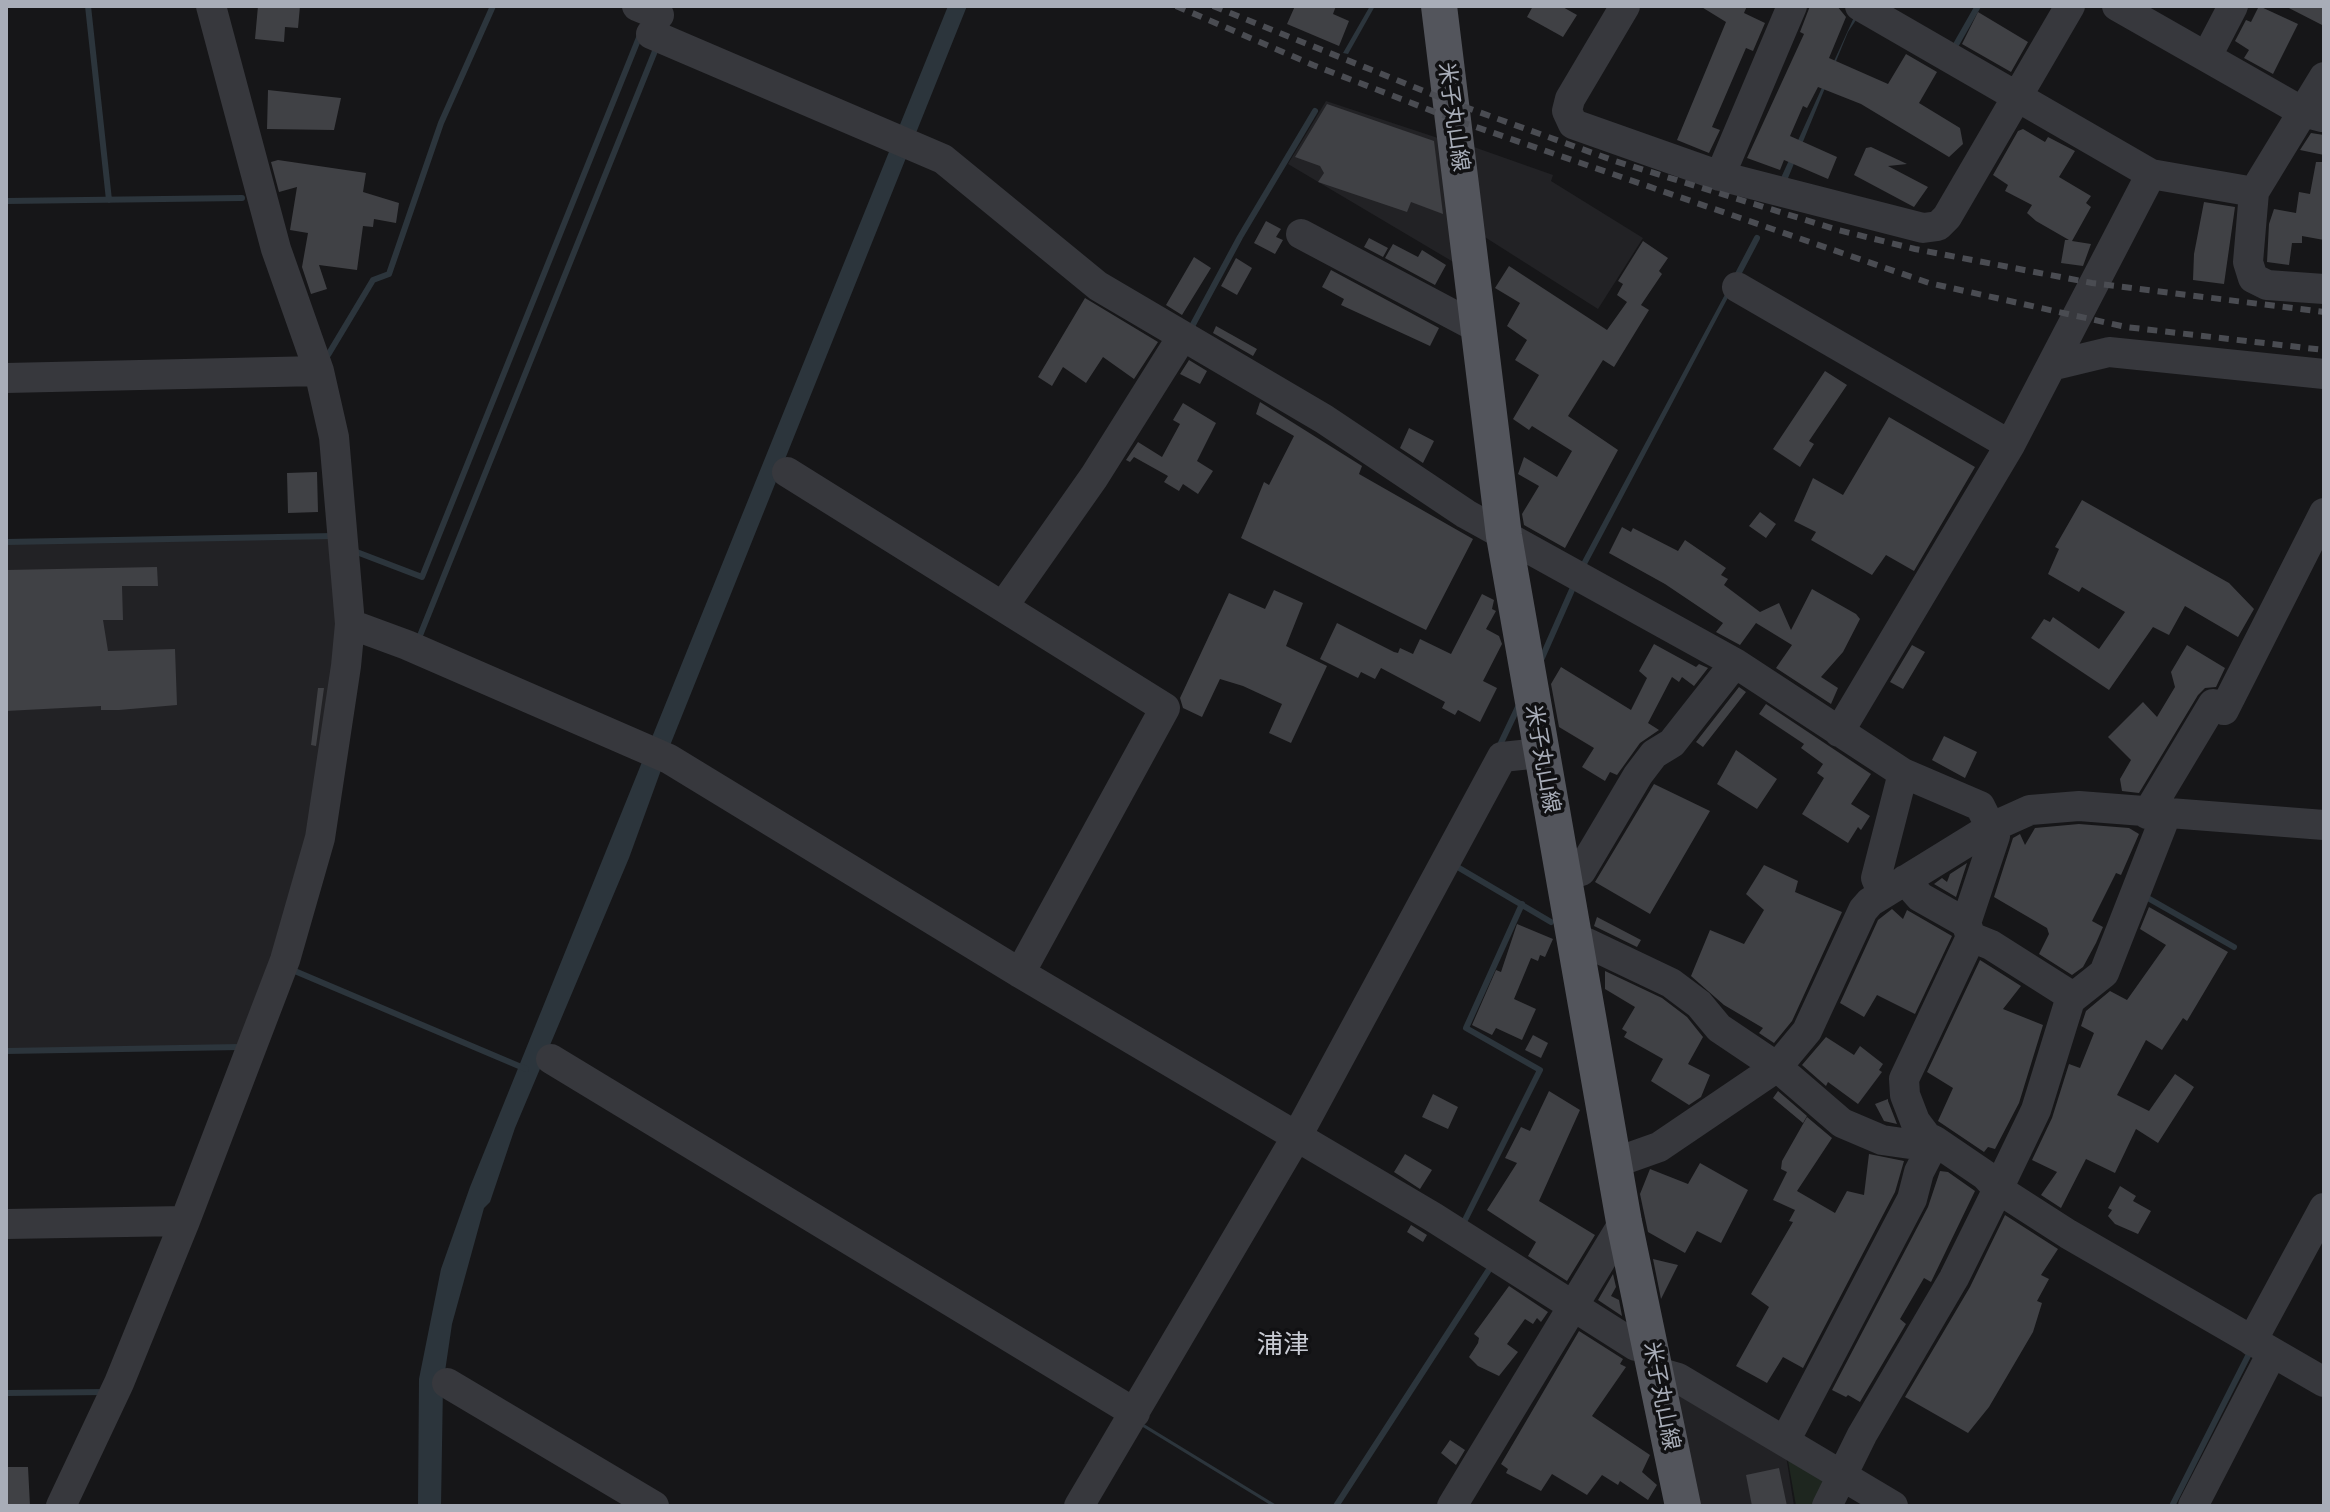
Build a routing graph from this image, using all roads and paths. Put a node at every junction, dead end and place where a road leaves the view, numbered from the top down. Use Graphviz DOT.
graph roads {
  1 [pos="211,6"];
  2 [pos="1439,6"];
  3 [pos="1625,6"];
  4 [pos="1792,6"];
  5 [pos="1860,6"];
  6 [pos="2070,6"];
  7 [pos="2117,6"];
  8 [pos="2233,6"];
  9 [pos="649,18"];
  10 [pos="2207,56"];
  11 [pos="2324,77"];
  12 [pos="2017,100"];
  13 [pos="2314,115"];
  14 [pos="2151,174"];
  15 [pos="1720,176"];
  16 [pos="2254,192"];
  17 [pos="1301,234"];
  18 [pos="1737,287"];
  19 [pos="2324,289"];
  20 [pos="1480,329"];
  21 [pos="1182,337"];
  22 [pos="2051,366"];
  23 [pos="319,371"];
  24 [pos="2324,374"];
  25 [pos="6,378"];
  26 [pos="2010,445"];
  27 [pos="787,472"];
  28 [pos="2324,513"];
  29 [pos="1504,536"];
  30 [pos="1004,605"];
  31 [pos="356,626"];
  32 [pos="1735,663"];
  33 [pos="1839,732"];
  34 [pos="1540,753"];
  35 [pos="1903,773"];
  36 [pos="2156,815"];
  37 [pos="2324,825"];
  38 [pos="1990,828"];
  39 [pos="1563,875"];
  40 [pos="1893,886"];
  41 [pos="1969,930"];
  42 [pos="1576,945"];
  43 [pos="1020,973"];
  44 [pos="2073,997"];
  45 [pos="551,1059"];
  46 [pos="1777,1067"];
  47 [pos="1297,1136"];
  48 [pos="1931,1139"];
  49 [pos="1614,1163"];
  50 [pos="1998,1189"];
  51 [pos="2324,1208"];
  52 [pos="185,1221"];
  53 [pos="1624,1222"];
  54 [pos="6,1224"];
  55 [pos="1572,1306"];
  56 [pos="2262,1347"];
  57 [pos="1654,1360"];
  58 [pos="2324,1382"];
  59 [pos="447,1383"];
  60 [pos="1135,1413"];
  61 [pos="1785,1441"];
  62 [pos="1843,1475"];
  63 [pos="61,1506"];
  64 [pos="654,1506"];
  65 [pos="1079,1506"];
  66 [pos="1452,1506"];
  67 [pos="1683,1506"];
  68 [pos="1827,1506"];
  69 [pos="1893,1506"];
  70 [pos="2193,1506"];
  1 -- 23 [label="street"];
  2 -- 20 [label="main road, 米子丸山線"];
  3 -- 15 [label="street"];
  4 -- 15 [label="street"];
  5 -- 12 [label="street"];
  6 -- 12 [label="street"];
  7 -- 10 [label="street"];
  8 -- 10 [label="street"];
  9 -- 21 [label="street"];
  10 -- 13 [label="street"];
  11 -- 13 [label="street"];
  12 -- 14 [label="street"];
  12 -- 15 [label="street"];
  13 -- 16 [label="street"];
  14 -- 16 [label="street"];
  14 -- 22 [label="street"];
  16 -- 19 [label="street"];
  17 -- 20 [label="street"];
  18 -- 26 [label="street"];
  20 -- 29 [label="main road, 米子丸山線"];
  21 -- 29 [label="street"];
  21 -- 30 [label="street"];
  22 -- 24 [label="street"];
  22 -- 26 [label="street"];
  23 -- 25 [label="street"];
  23 -- 31 [label="street"];
  26 -- 33 [label="street"];
  27 -- 30 [label="street"];
  28 -- 36 [label="street"];
  29 -- 32 [label="street"];
  29 -- 34 [label="main road, 米子丸山線"];
  30 -- 43 [label="street"];
  31 -- 43 [label="street"];
  31 -- 52 [label="street"];
  32 -- 33 [label="street"];
  32 -- 39 [label="street"];
  33 -- 35 [label="street"];
  34 -- 39 [label="main road, 米子丸山線"];
  34 -- 47 [label="street"];
  35 -- 38 [label="street"];
  35 -- 40 [label="street"];
  36 -- 37 [label="street"];
  36 -- 38 [label="street"];
  36 -- 44 [label="street"];
  38 -- 40 [label="street"];
  38 -- 41 [label="street"];
  39 -- 42 [label="main road, 米子丸山線"];
  40 -- 41 [label="street"];
  40 -- 46 [label="street"];
  41 -- 44 [label="street"];
  41 -- 48 [label="street"];
  42 -- 46 [label="street"];
  42 -- 49 [label="main road, 米子丸山線"];
  43 -- 47 [label="street"];
  44 -- 50 [label="street"];
  45 -- 60 [label="street"];
  46 -- 48 [label="street"];
  46 -- 49 [label="street"];
  47 -- 55 [label="street"];
  47 -- 60 [label="street"];
  48 -- 50 [label="street"];
  48 -- 61 [label="street"];
  49 -- 53 [label="main road, 米子丸山線"];
  50 -- 56 [label="street"];
  50 -- 62 [label="street"];
  51 -- 56 [label="street"];
  52 -- 54 [label="street"];
  52 -- 63 [label="street"];
  53 -- 55 [label="street"];
  53 -- 57 [label="main road, 米子丸山線"];
  55 -- 57 [label="street"];
  55 -- 66 [label="street"];
  56 -- 58 [label="street"];
  56 -- 70 [label="street"];
  57 -- 61 [label="street"];
  57 -- 67 [label="main road, 米子丸山線"];
  59 -- 64 [label="street"];
  60 -- 65 [label="street"];
  61 -- 62 [label="street"];
  62 -- 68 [label="street"];
  62 -- 69 [label="street"];
}
